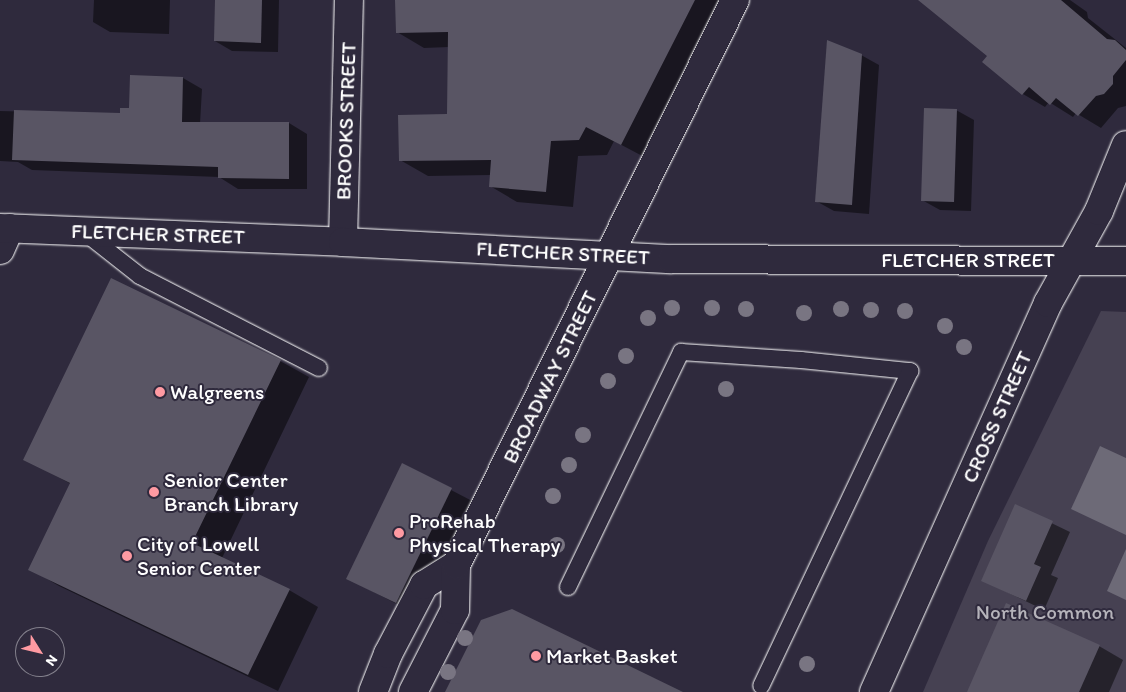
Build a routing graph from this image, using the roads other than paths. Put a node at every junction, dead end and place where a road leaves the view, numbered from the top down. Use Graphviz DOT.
graph roads {
  1 [pos="349,0"];
  2 [pos="735,0"];
  3 [pos="1126,145"];
  4 [pos="82,230"];
  5 [pos="3,236"];
  6 [pos="342,242"];
  7 [pos="609,256"];
  8 [pos="1072,260"];
  9 [pos="1126,261"];
  10 [pos="319,368"];
  11 [pos="456,565"];
  12 [pos="568,587"];
  13 [pos="761,686"];
  14 [pos="373,692"];
  15 [pos="412,692"];
  16 [pos="874,692"];
  1 -- 6 [label="main road, BROOKS STREET"];
  2 -- 7 [label="main road, BROADWAY STREET"];
  3 -- 8 [label="main road, CROSS STREET"];
  4 -- 5 [label="main road, FLETCHER STREET"];
  4 -- 6 [label="main road, FLETCHER STREET"];
  4 -- 10 [label="lane"];
  6 -- 7 [label="main road, FLETCHER STREET"];
  7 -- 8 [label="main road, FLETCHER STREET"];
  7 -- 11 [label="main road, BROADWAY STREET"];
  8 -- 9 [label="main road, FLETCHER STREET"];
  8 -- 16 [label="main road, CROSS STREET"];
  11 -- 14 [label="main road"];
  11 -- 15 [label="main road, BROADWAY STREET"];
  12 -- 13 [label="lane"];
}
